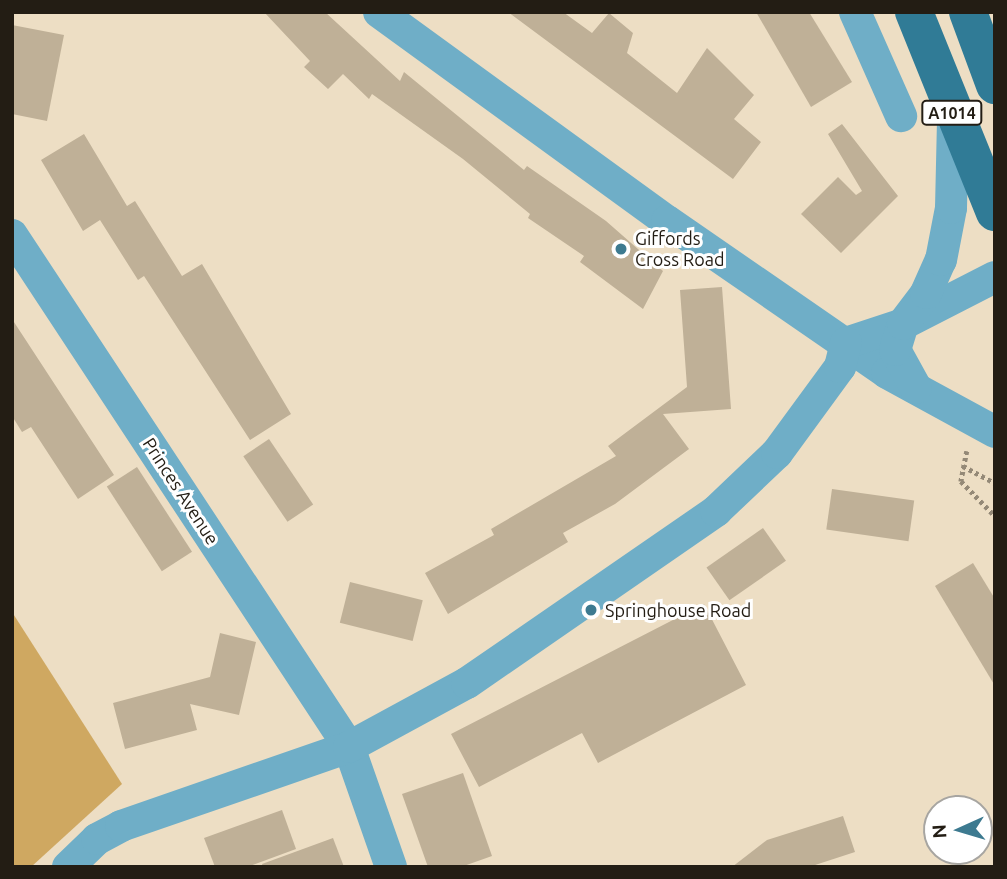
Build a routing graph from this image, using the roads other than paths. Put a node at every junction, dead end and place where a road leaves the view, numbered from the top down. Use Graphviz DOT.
graph roads {
  1 [pos="379,12"];
  2 [pos="855,12"];
  3 [pos="914,12"];
  4 [pos="968,12"];
  5 [pos="995,85"];
  6 [pos="901,116"];
  7 [pos="953,117"];
  8 [pos="995,212"];
  9 [pos="12,235"];
  10 [pos="995,277"];
  11 [pos="903,324"];
  12 [pos="846,343"];
  13 [pos="916,389"];
  14 [pos="995,432"];
  15 [pos="349,747"];
  16 [pos="68,867"];
  17 [pos="391,867"];
  1 -- 12 [label="street"];
  2 -- 6 [label="street"];
  3 -- 7 [label="main road, A1014"];
  4 -- 5 [label="main road, A1014"];
  7 -- 8 [label="main road, A1014"];
  7 -- 11 [label="street"];
  9 -- 15 [label="street, Princes Avenue"];
  10 -- 11 [label="street"];
  11 -- 12 [label="street"];
  11 -- 13 [label="street"];
  12 -- 13 [label="street"];
  12 -- 15 [label="street"];
  13 -- 14 [label="street"];
  15 -- 16 [label="street"];
  15 -- 17 [label="street, Princes Avenue"];
}
